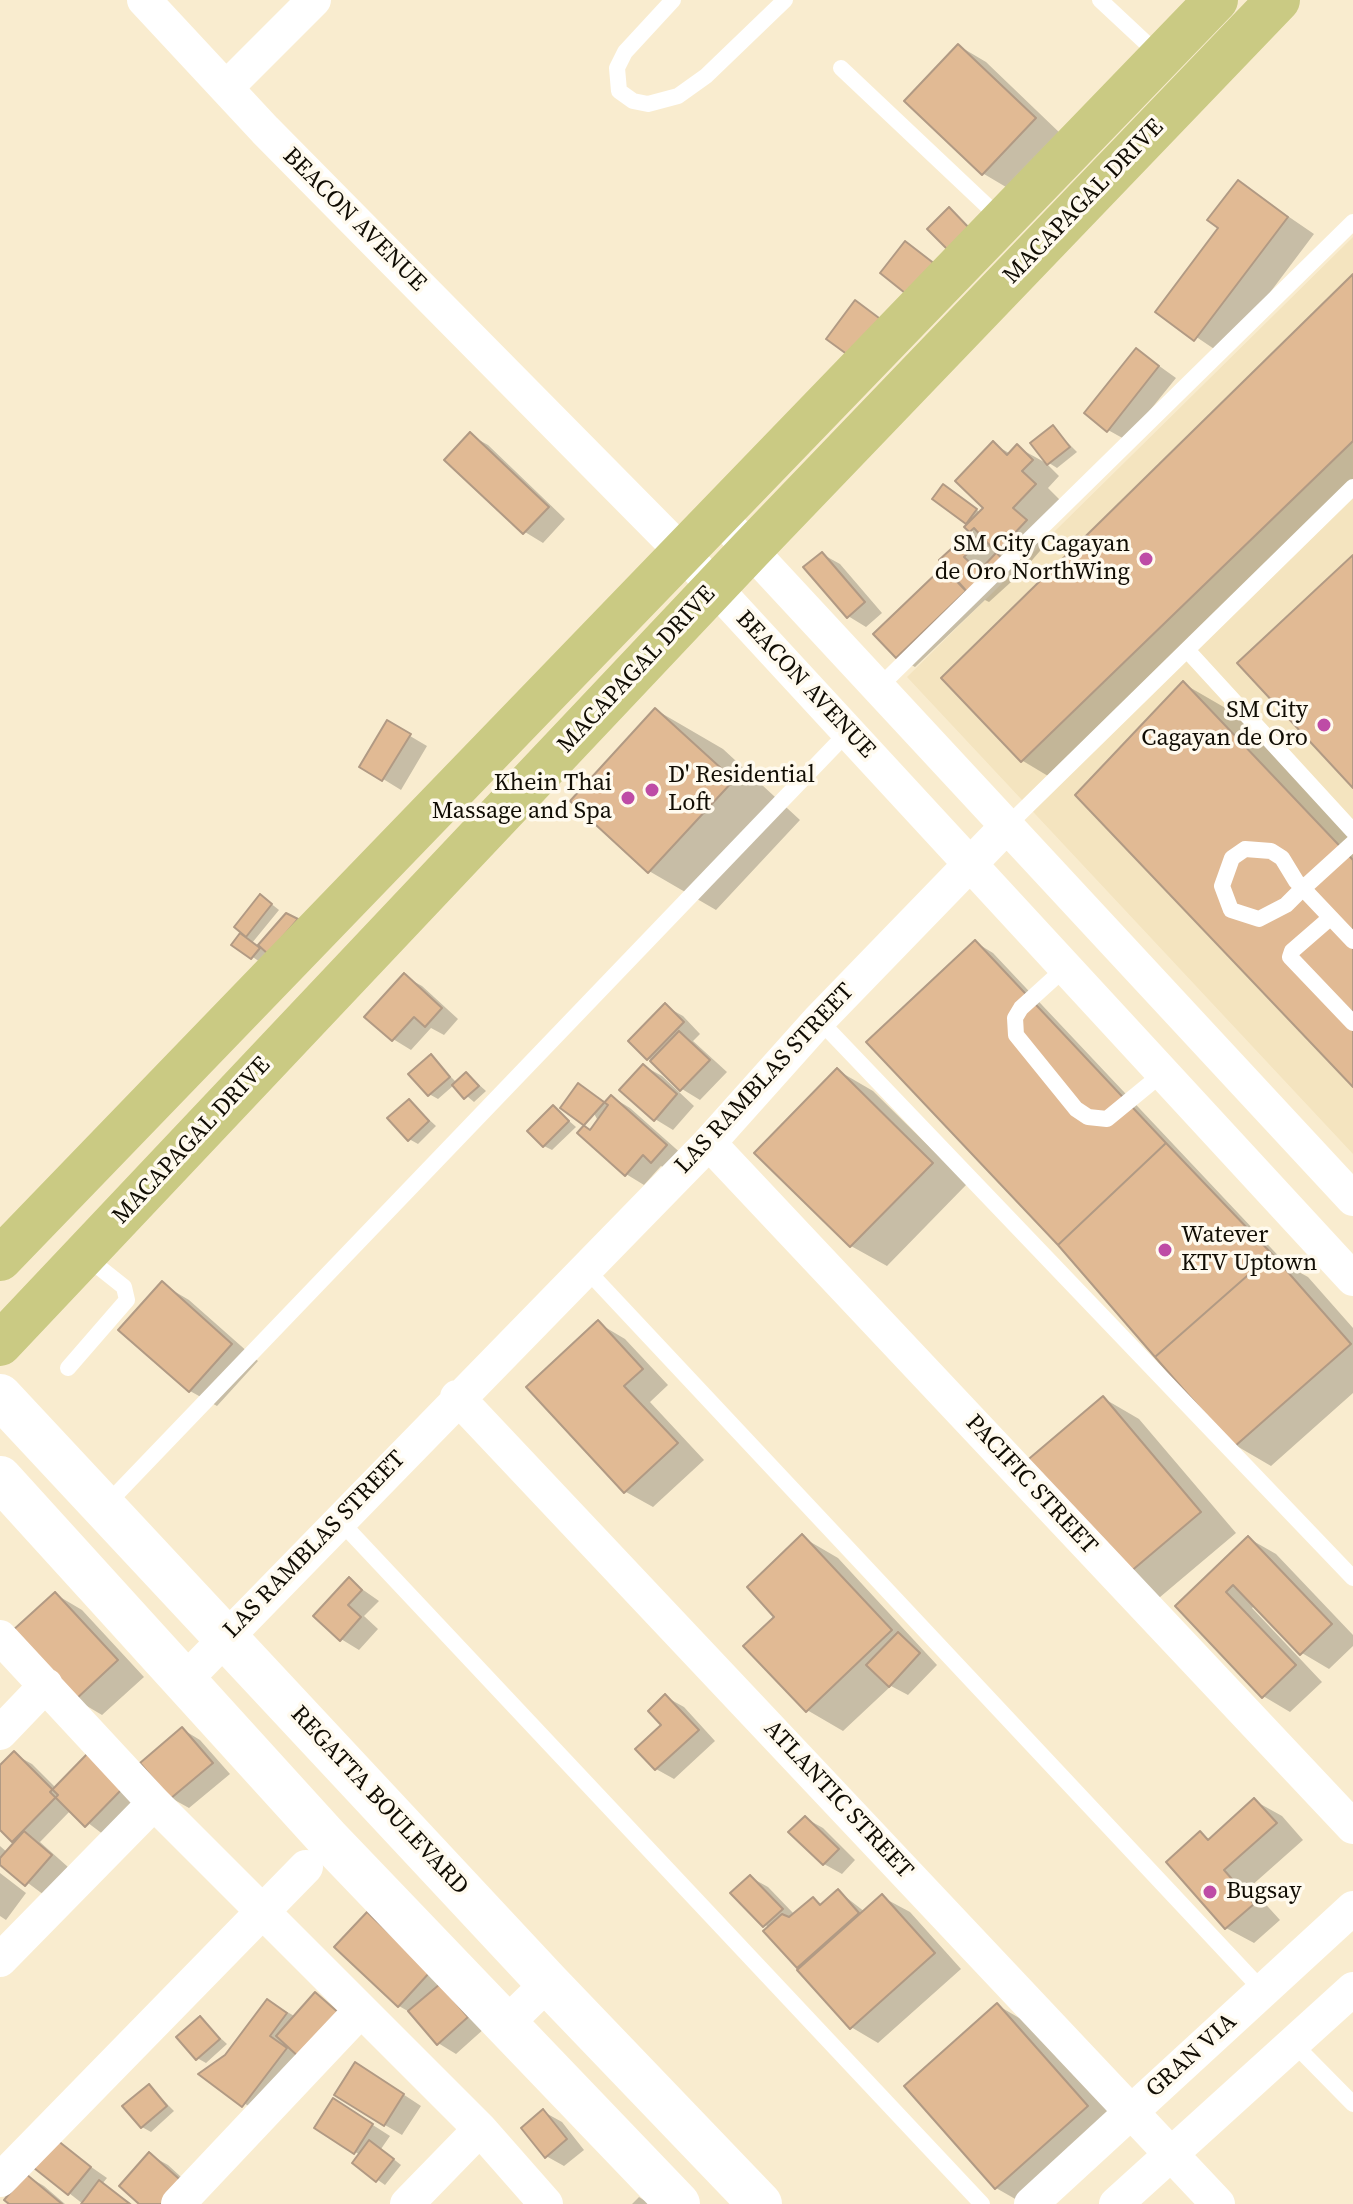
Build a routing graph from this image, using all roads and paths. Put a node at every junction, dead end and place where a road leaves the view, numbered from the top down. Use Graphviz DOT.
graph roads {
  1 [pos="144,0"];
  2 [pos="314,0"];
  3 [pos="673,0"];
  4 [pos="785,0"];
  5 [pos="1100,0"];
  6 [pos="1216,0"];
  7 [pos="1278,0"];
  8 [pos="1161,57"];
  9 [pos="841,68"];
  10 [pos="227,87"];
  11 [pos="1003,221"];
  12 [pos="1353,222"];
  13 [pos="1353,487"];
  14 [pos="719,516"];
  15 [pos="750,550"];
  16 [pos="683,553"];
  17 [pos="714,588"];
  18 [pos="1187,650"];
  19 [pos="878,688"];
  20 [pos="848,732"];
  21 [pos="1007,826"];
  22 [pos="1353,831"];
  23 [pos="1353,843"];
  24 [pos="970,864"];
  25 [pos="1330,918"];
  26 [pos="1353,941"];
  27 [pos="1064,969"];
  28 [pos="819,1020"];
  29 [pos="1353,1023"];
  30 [pos="1163,1073"];
  31 [pos="709,1143"];
  32 [pos="1353,1199"];
  33 [pos="84,1255"];
  34 [pos="0,1259"];
  35 [pos="584,1267"];
  36 [pos="1353,1279"];
  37 [pos="0,1344"];
  38 [pos="68,1368"];
  39 [pos="0,1396"];
  40 [pos="457,1397"];
  41 [pos="0,1478"];
  42 [pos="104,1507"];
  43 [pos="339,1520"];
  44 [pos="1353,1578"];
  45 [pos="0,1637"];
  46 [pos="226,1638"];
  47 [pos="186,1679"];
  48 [pos="46,1685"];
  49 [pos="0,1733"];
  50 [pos="154,1803"];
  51 [pos="1353,1827"];
  52 [pos="306,1867"];
  53 [pos="1353,1908"];
  54 [pos="263,1912"];
  55 [pos="0,1960"];
  56 [pos="548,1983"];
  57 [pos="1353,1989"];
  58 [pos="1263,1991"];
  59 [pos="361,2010"];
  60 [pos="504,2026"];
  61 [pos="1293,2043"];
  62 [pos="1353,2104"];
  63 [pos="1132,2111"];
  64 [pos="480,2129"];
  65 [pos="1171,2154"];
  66 [pos="0,2180"];
  67 [pos="178,2204"];
  68 [pos="407,2204"];
  69 [pos="546,2204"];
  70 [pos="678,2204"];
  71 [pos="760,2204"];
  72 [pos="982,2204"];
  73 [pos="1031,2204"];
  74 [pos="1116,2204"];
  75 [pos="1218,2204"];
  1 -- 10 [label="street, BEACON AVENUE"];
  2 -- 10 [label="street"];
  3 -- 4 [label="lane"];
  5 -- 8 [label="lane"];
  6 -- 8 [label="main road, MACAPAGAL DRIVE"];
  7 -- 15 [label="main road, MACAPAGAL DRIVE"];
  8 -- 11 [label="main road, MACAPAGAL DRIVE"];
  9 -- 11 [label="lane"];
  10 -- 16 [label="street, BEACON AVENUE"];
  11 -- 14 [label="main road, MACAPAGAL DRIVE"];
  12 -- 19 [label="lane"];
  13 -- 18 [label="lane, LAS RAMBLAS STREET"];
  14 -- 15 [label="street"];
  14 -- 16 [label="main road, MACAPAGAL DRIVE"];
  15 -- 17 [label="main road, MACAPAGAL DRIVE"];
  15 -- 19 [label="street"];
  16 -- 17 [label="street, BEACON AVENUE"];
  16 -- 34 [label="main road, MACAPAGAL DRIVE"];
  17 -- 20 [label="street, BEACON AVENUE"];
  17 -- 33 [label="main road, MACAPAGAL DRIVE"];
  18 -- 21 [label="lane, LAS RAMBLAS STREET"];
  18 -- 22 [label="lane"];
  19 -- 21 [label="street"];
  20 -- 24 [label="street, BEACON AVENUE"];
  20 -- 42 [label="lane"];
  21 -- 24 [label="street, LAS RAMBLAS STREET"];
  21 -- 32 [label="street"];
  23 -- 25 [label="lane"];
  24 -- 27 [label="street, BEACON AVENUE"];
  24 -- 28 [label="street, LAS RAMBLAS STREET"];
  25 -- 26 [label="lane"];
  25 -- 29 [label="lane"];
  27 -- 30 [label="street, BEACON AVENUE"];
  27 -- 30 [label="lane"];
  28 -- 31 [label="street, LAS RAMBLAS STREET"];
  28 -- 44 [label="lane"];
  30 -- 36 [label="street, BEACON AVENUE"];
  31 -- 35 [label="street, LAS RAMBLAS STREET"];
  31 -- 51 [label="street, PACIFIC STREET"];
  33 -- 37 [label="main road, MACAPAGAL DRIVE"];
  33 -- 38 [label="lane"];
  35 -- 40 [label="street, LAS RAMBLAS STREET"];
  35 -- 58 [label="lane"];
  39 -- 42 [label="street, REGATTA BOULEVARD"];
  40 -- 43 [label="street, LAS RAMBLAS STREET"];
  40 -- 63 [label="street, ATLANTIC STREET"];
  41 -- 47 [label="street"];
  42 -- 46 [label="street, REGATTA BOULEVARD"];
  43 -- 46 [label="street, LAS RAMBLAS STREET"];
  43 -- 72 [label="lane"];
  45 -- 48 [label="street"];
  46 -- 47 [label="street, LAS RAMBLAS STREET"];
  46 -- 56 [label="street, REGATTA BOULEVARD"];
  47 -- 60 [label="street"];
  48 -- 49 [label="street"];
  48 -- 50 [label="street"];
  50 -- 54 [label="street"];
  50 -- 55 [label="street"];
  52 -- 54 [label="street"];
  53 -- 58 [label="street, GRAN VIA"];
  54 -- 59 [label="street"];
  54 -- 66 [label="street"];
  56 -- 60 [label="street"];
  56 -- 71 [label="street, REGATTA BOULEVARD"];
  57 -- 61 [label="street"];
  58 -- 63 [label="street, GRAN VIA"];
  59 -- 64 [label="street"];
  59 -- 67 [label="street"];
  60 -- 70 [label="street"];
  61 -- 62 [label="lane"];
  61 -- 65 [label="street"];
  63 -- 65 [label="street, ATLANTIC STREET"];
  63 -- 73 [label="street, GRAN VIA"];
  64 -- 68 [label="street"];
  64 -- 69 [label="street"];
  65 -- 74 [label="street"];
  65 -- 75 [label="street, ATLANTIC STREET"];
}
